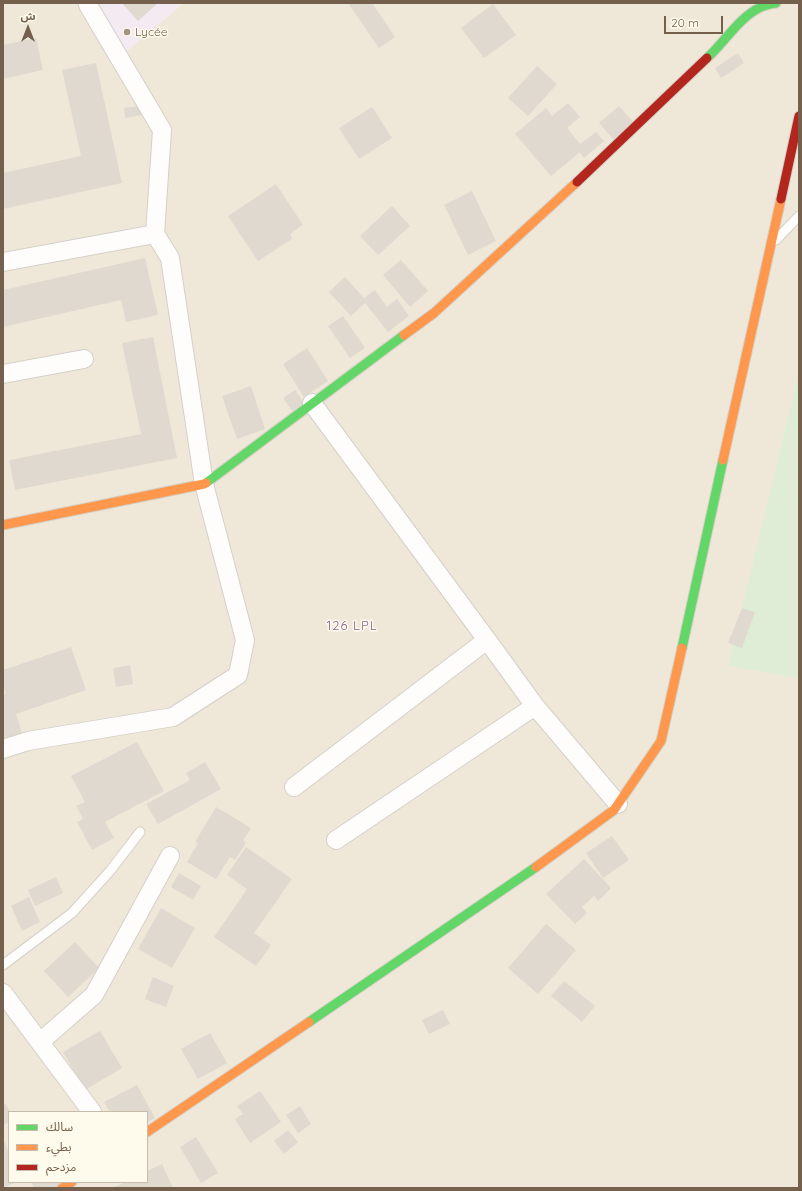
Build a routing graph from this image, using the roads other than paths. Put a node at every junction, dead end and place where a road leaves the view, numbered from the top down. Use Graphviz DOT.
graph roads {
  1 [pos="88,3"];
  2 [pos="776,3"];
  3 [pos="799,116"];
  4 [pos="799,216"];
  5 [pos="155,234"];
  6 [pos="770,247"];
  7 [pos="3,262"];
  8 [pos="84,359"];
  9 [pos="3,374"];
  10 [pos="312,403"];
  11 [pos="204,484"];
  12 [pos="3,525"];
  13 [pos="487,640"];
  14 [pos="535,706"];
  15 [pos="3,749"];
  16 [pos="294,787"];
  17 [pos="618,804"];
  18 [pos="140,832"];
  19 [pos="336,840"];
  20 [pos="170,856"];
  21 [pos="3,965"];
  22 [pos="3,993"];
  23 [pos="40,1042"];
  24 [pos="91,1111"];
  25 [pos="148,1131"];
  1 -- 5 [label="street"];
  2 -- 10 [label="street"];
  3 -- 6 [label="street"];
  4 -- 6 [label="lane"];
  5 -- 7 [label="street"];
  5 -- 11 [label="street"];
  6 -- 17 [label="street"];
  8 -- 9 [label="street"];
  10 -- 11 [label="street"];
  10 -- 13 [label="street"];
  11 -- 12 [label="street"];
  11 -- 15 [label="street"];
  13 -- 14 [label="street"];
  13 -- 16 [label="street"];
  14 -- 17 [label="street"];
  14 -- 19 [label="street"];
  17 -- 25 [label="street"];
  18 -- 21 [label="lane"];
  20 -- 23 [label="street"];
  22 -- 23 [label="street"];
  23 -- 24 [label="street"];
}
